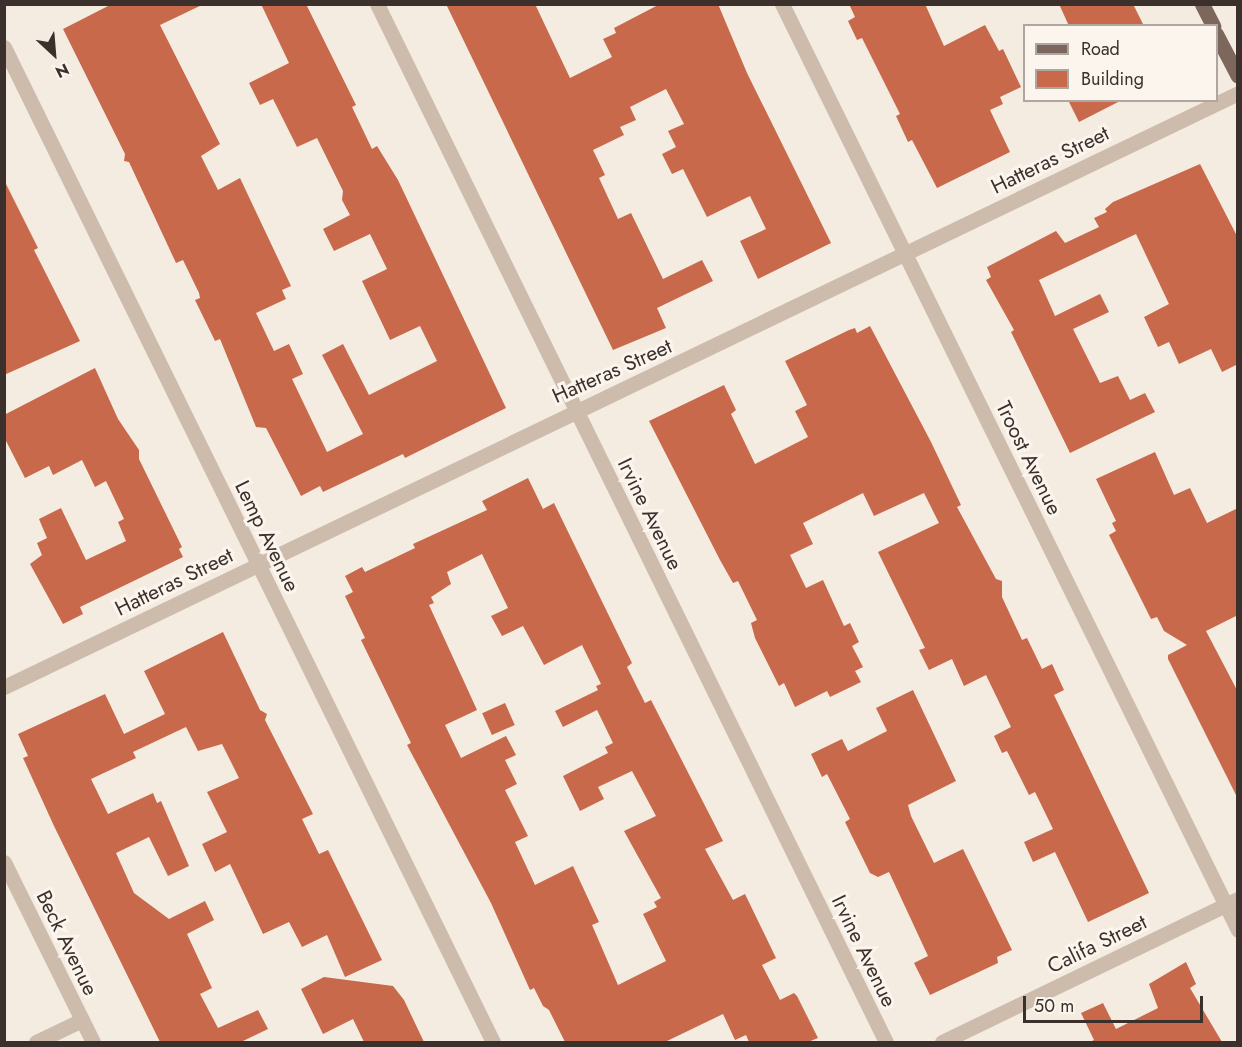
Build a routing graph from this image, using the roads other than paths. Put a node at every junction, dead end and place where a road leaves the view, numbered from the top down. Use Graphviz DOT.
graph roads {
  1 [pos="376,4"];
  2 [pos="782,4"];
  3 [pos="1202,4"];
  4 [pos="1212,24"];
  5 [pos="1218,37"];
  6 [pos="4,47"];
  7 [pos="1238,76"];
  8 [pos="1238,93"];
  9 [pos="905,253"];
  10 [pos="577,412"];
  11 [pos="258,566"];
  12 [pos="4,687"];
  13 [pos="4,862"];
  14 [pos="1232,902"];
  15 [pos="1238,930"];
  16 [pos="82,1020"];
  17 [pos="36,1042"];
  18 [pos="93,1042"];
  19 [pos="493,1042"];
  20 [pos="886,1042"];
  21 [pos="942,1042"];
  1 -- 10 [label="street, Irvine Avenue"];
  2 -- 9 [label="street, Troost Avenue"];
  3 -- 4 [label="main road"];
  5 -- 7 [label="main road"];
  6 -- 11 [label="street, Lemp Avenue"];
  8 -- 9 [label="street, Hatteras Street"];
  9 -- 10 [label="street, Hatteras Street"];
  9 -- 14 [label="street, Troost Avenue"];
  10 -- 11 [label="street, Hatteras Street"];
  10 -- 20 [label="street, Irvine Avenue"];
  11 -- 12 [label="street, Hatteras Street"];
  11 -- 19 [label="street, Lemp Avenue"];
  13 -- 16 [label="street, Beck Avenue"];
  14 -- 15 [label="street, Troost Avenue"];
  14 -- 21 [label="street, Califa Street"];
  16 -- 17 [label="street"];
  16 -- 18 [label="street, Beck Avenue"];
}
